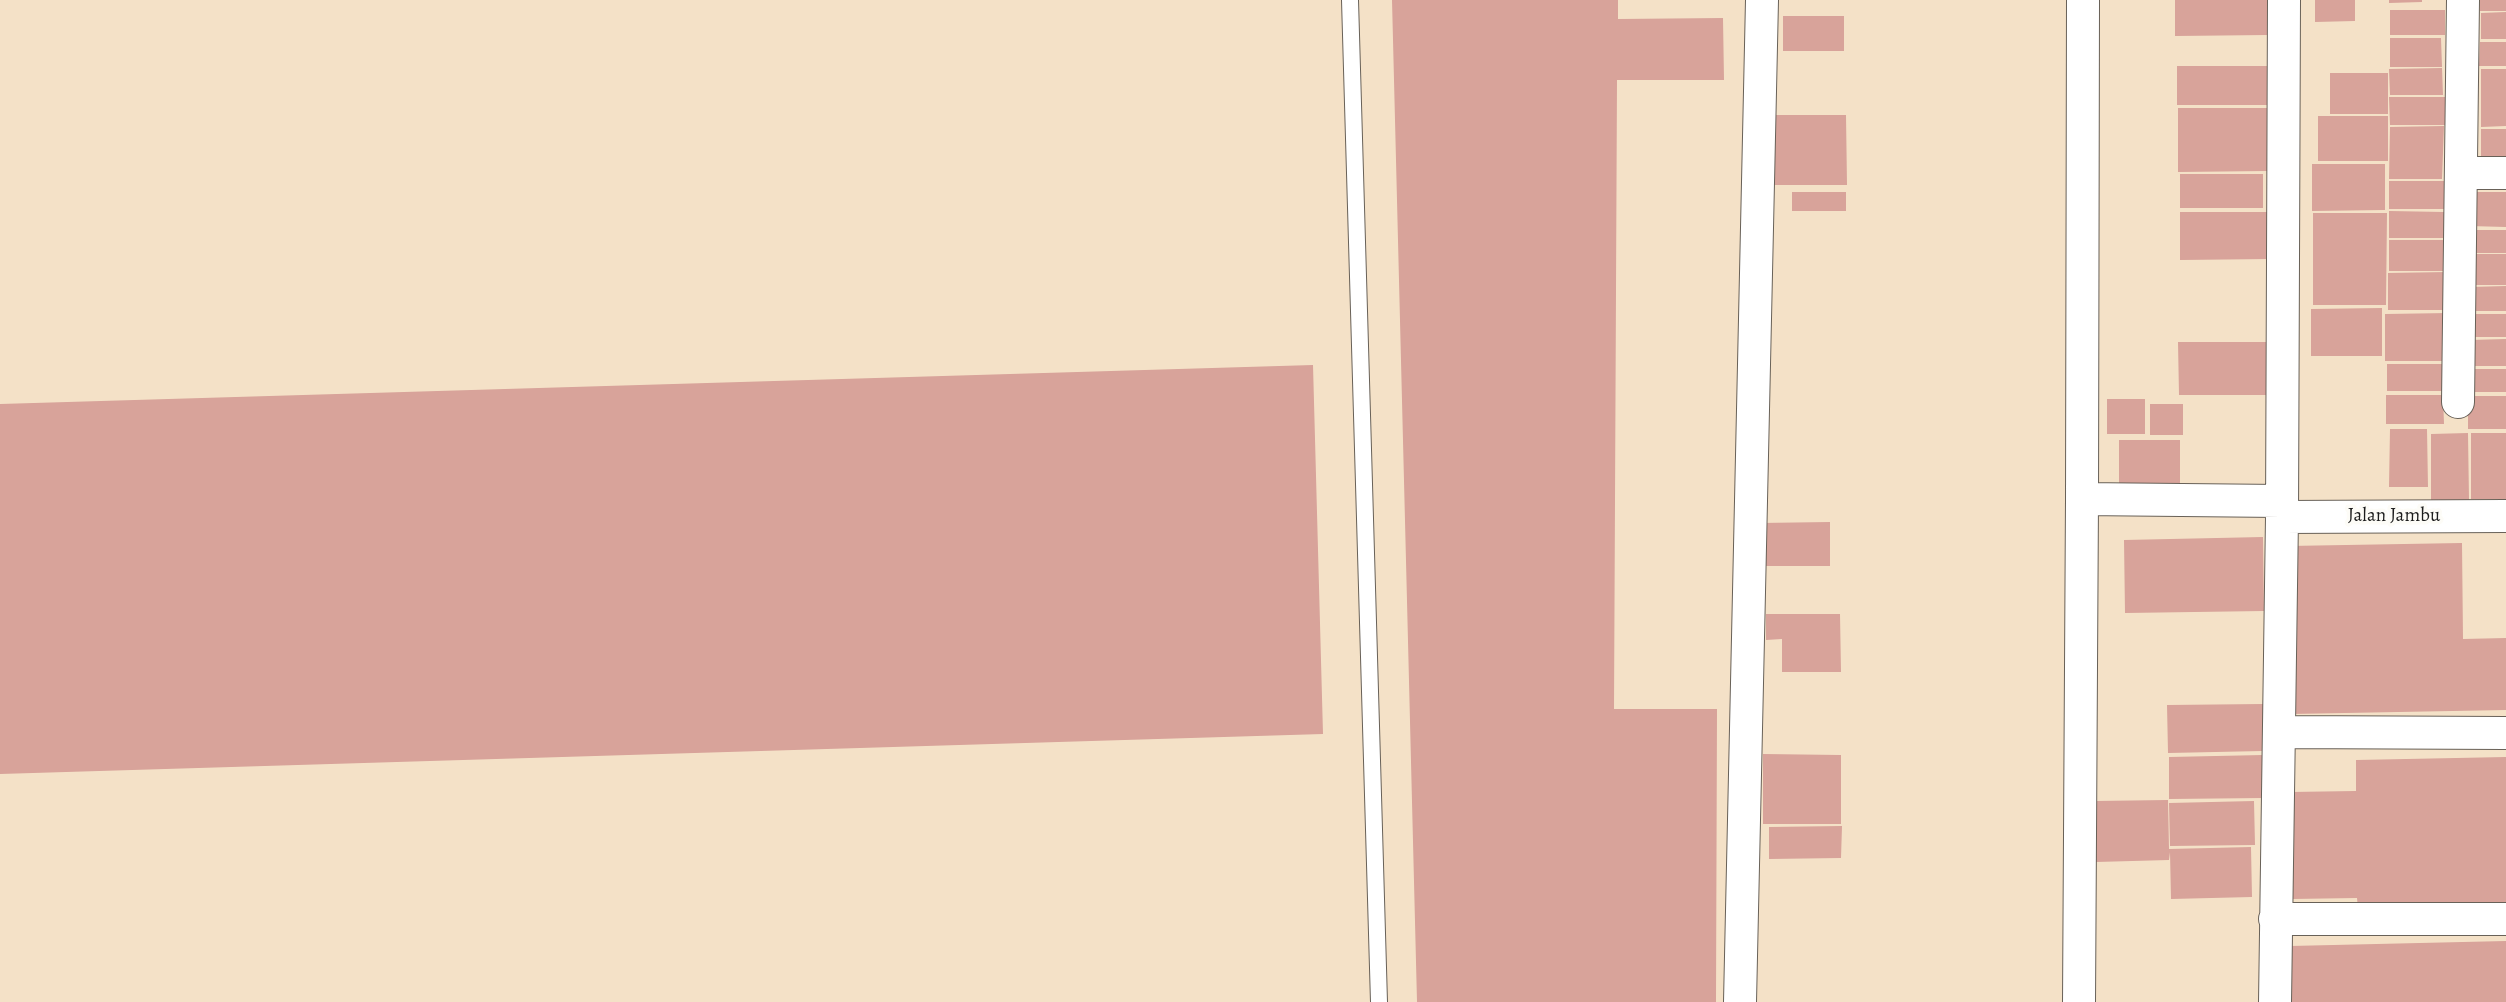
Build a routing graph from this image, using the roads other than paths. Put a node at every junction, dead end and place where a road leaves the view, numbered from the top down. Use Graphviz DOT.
graph roads {
  1 [pos="1350,0"];
  2 [pos="1762,0"];
  3 [pos="2082,0"];
  4 [pos="2284,0"];
  5 [pos="2463,0"];
  6 [pos="2462,173"];
  7 [pos="2506,173"];
  8 [pos="2458,402"];
  9 [pos="2082,499"];
  10 [pos="2282,509"];
  11 [pos="2506,516"];
  12 [pos="2280,732"];
  13 [pos="2506,733"];
  14 [pos="2275,919"];
  15 [pos="2506,919"];
  16 [pos="1380,1002"];
  17 [pos="1740,1002"];
  18 [pos="2079,1002"];
  19 [pos="2275,1002"];
  1 -- 16 [label="lane"];
  2 -- 17 [label="street"];
  3 -- 9 [label="street"];
  4 -- 10 [label="street"];
  5 -- 6 [label="street"];
  6 -- 7 [label="street"];
  6 -- 8 [label="street"];
  9 -- 10 [label="street, Jalan Jambu"];
  9 -- 18 [label="street"];
  10 -- 11 [label="street, Jalan Jambu"];
  10 -- 12 [label="street"];
  12 -- 13 [label="street"];
  12 -- 14 [label="street"];
  14 -- 15 [label="street"];
  14 -- 19 [label="street"];
}
